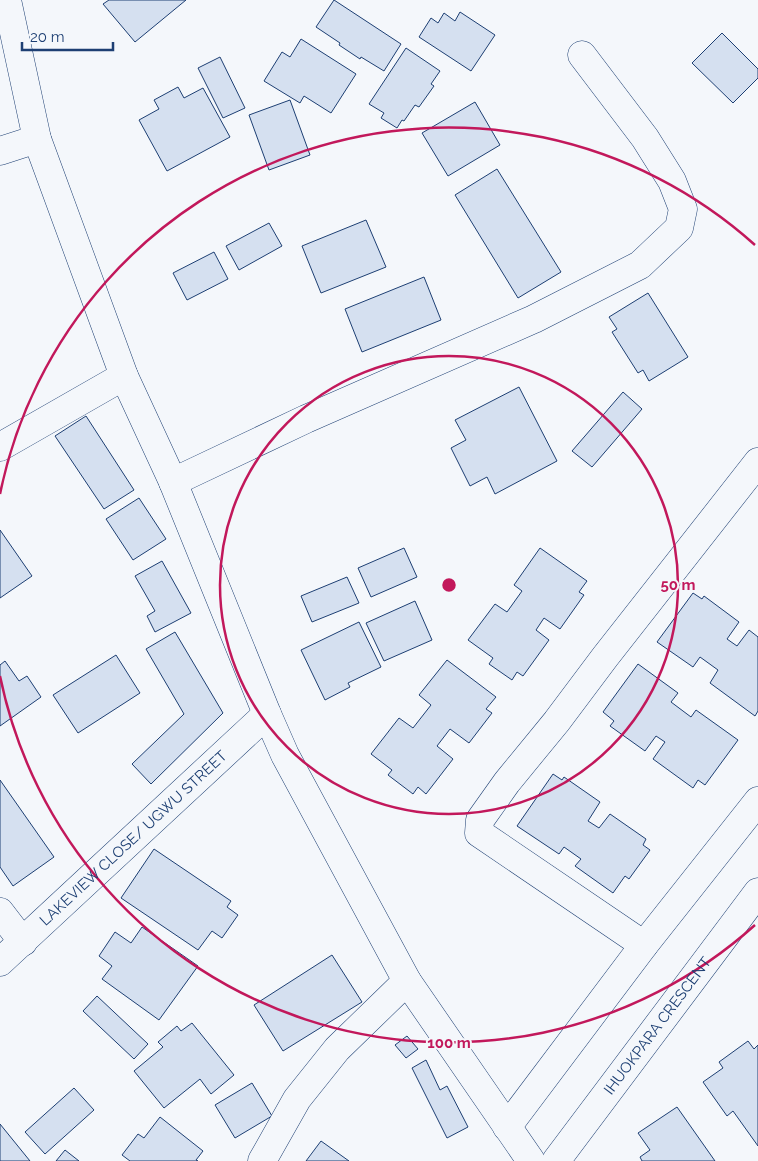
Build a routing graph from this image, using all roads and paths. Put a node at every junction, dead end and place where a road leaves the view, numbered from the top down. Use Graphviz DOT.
graph roads {
  1 [pos="7,0"];
  2 [pos="582,55"];
  3 [pos="37,139"];
  4 [pos="0,151"];
  5 [pos="124,376"];
  6 [pos="0,447"];
  7 [pos="758,462"];
  8 [pos="173,482"];
  9 [pos="267,714"];
  10 [pos="758,801"];
  11 [pos="758,892"];
  12 [pos="0,912"];
  13 [pos="23,942"];
  14 [pos="644,945"];
  15 [pos="0,962"];
  16 [pos="407,981"];
  17 [pos="507,1127"];
  18 [pos="262,1161"];
  19 [pos="531,1161"];
  20 [pos="556,1161"];
  1 -- 3 [label="street"];
  2 -- 8 [label="street"];
  3 -- 4 [label="street"];
  3 -- 5 [label="street"];
  5 -- 6 [label="street"];
  5 -- 8 [label="street"];
  7 -- 14 [label="street"];
  8 -- 9 [label="street"];
  9 -- 13 [label="street, LAKEVIEW CLOSE/ UGWU STREET"];
  9 -- 16 [label="street"];
  10 -- 14 [label="street"];
  11 -- 20 [label="street, IHUOKPARA CRESCENT"];
  12 -- 13 [label="street"];
  13 -- 15 [label="street, LAKEVIEW CLOSE/ UGWU STREET"];
  14 -- 17 [label="street"];
  16 -- 17 [label="street"];
  16 -- 18 [label="street"];
  17 -- 19 [label="street"];
}
